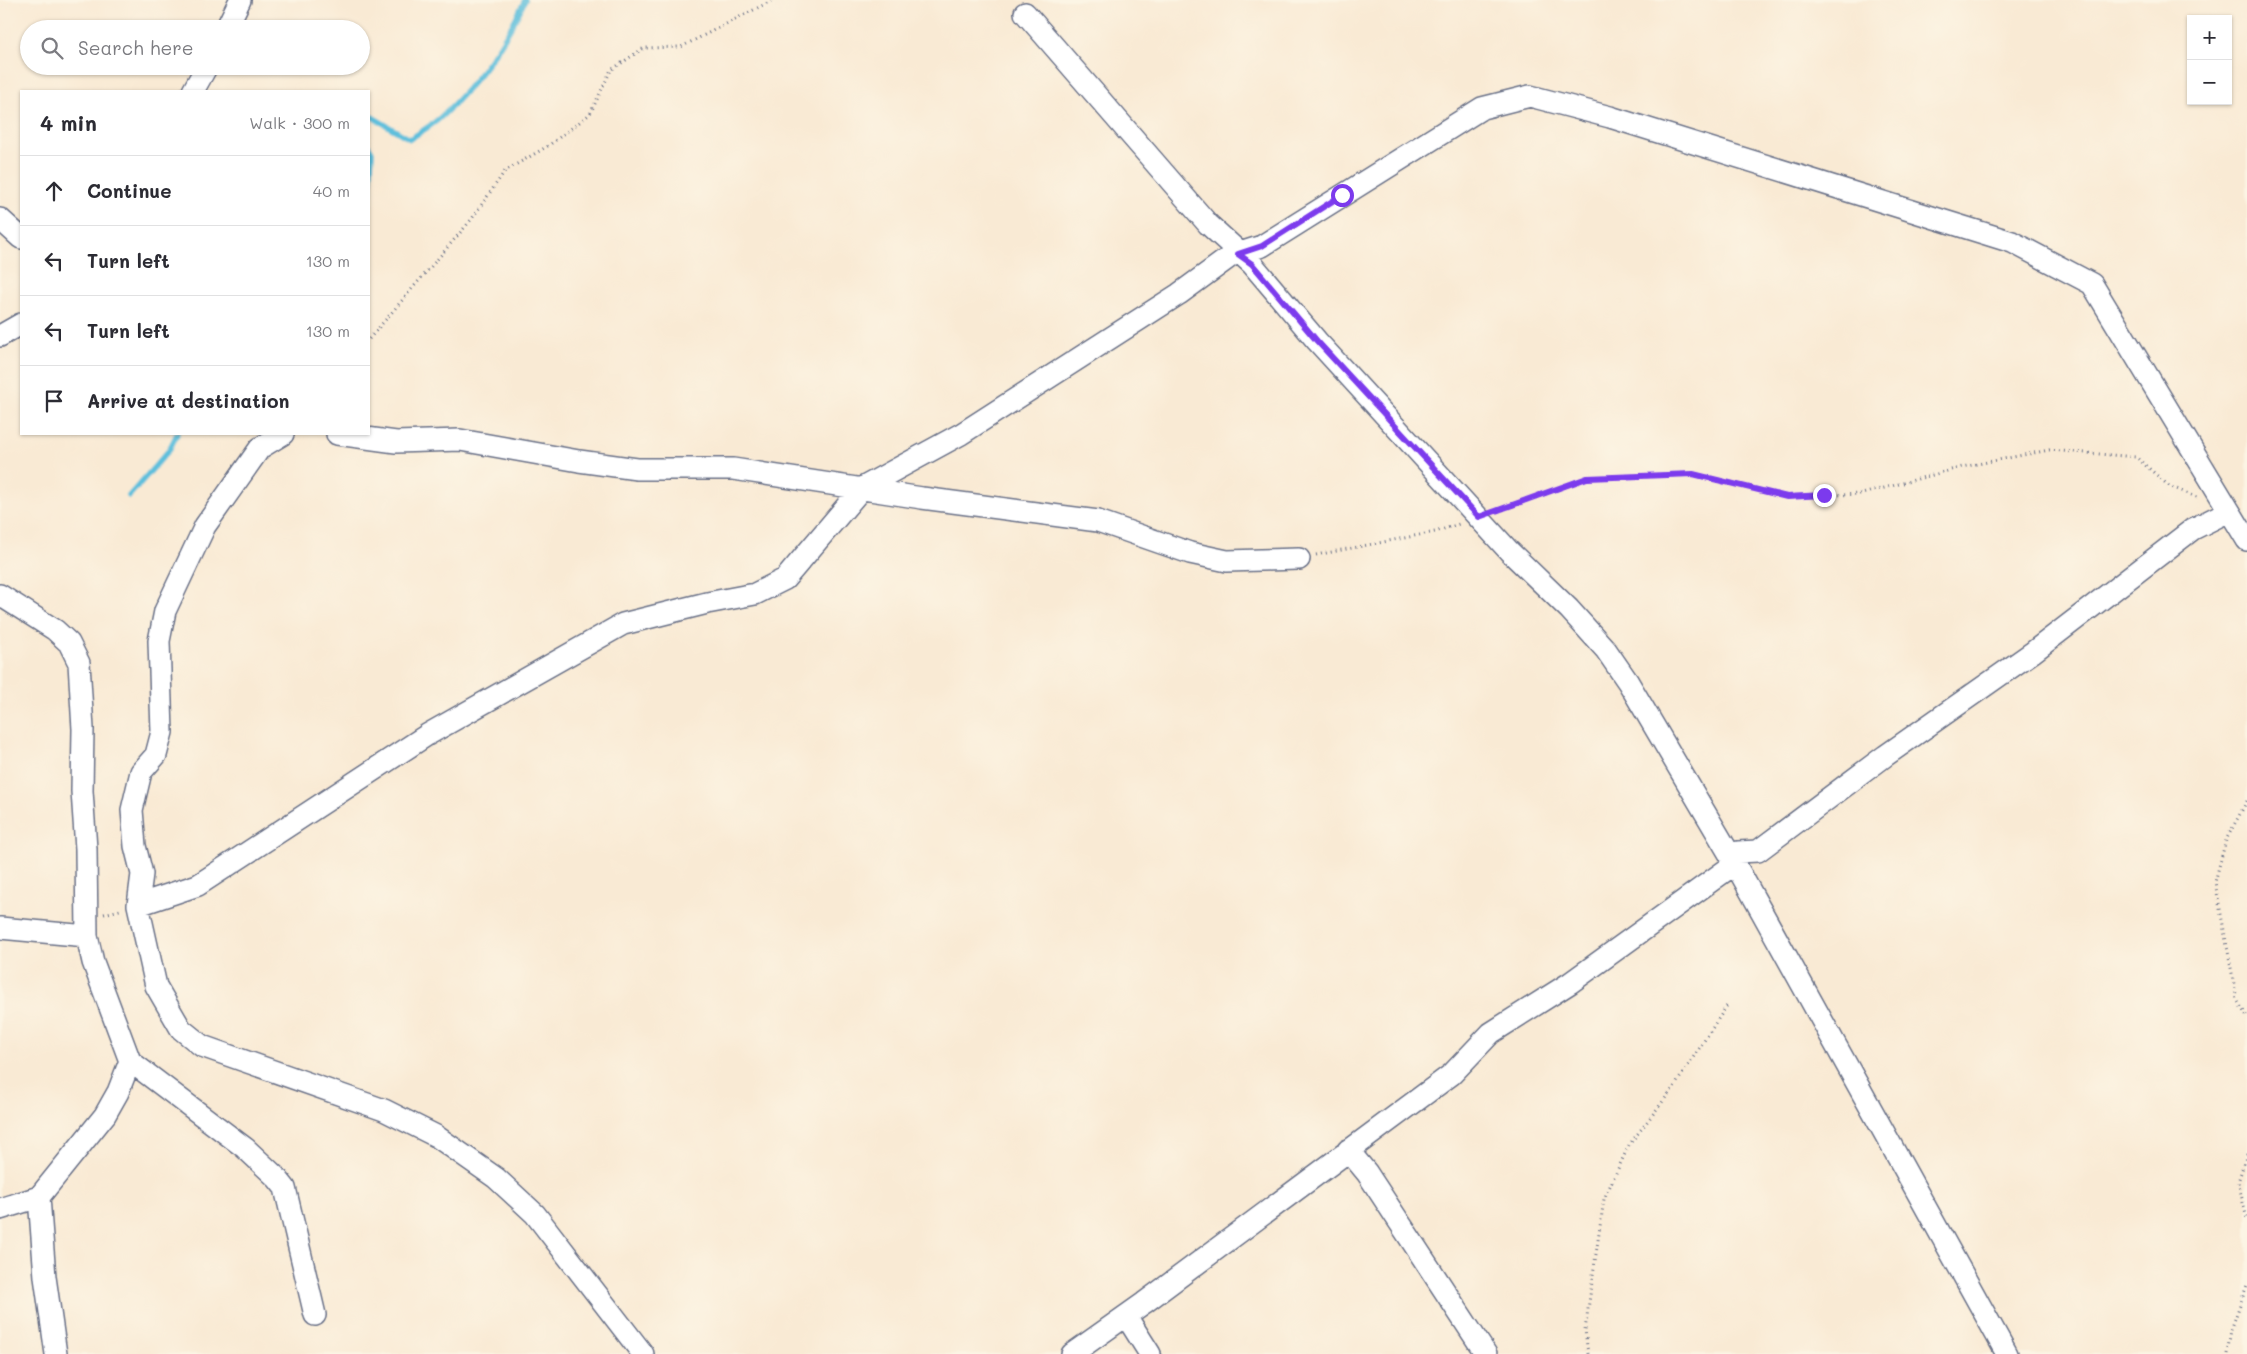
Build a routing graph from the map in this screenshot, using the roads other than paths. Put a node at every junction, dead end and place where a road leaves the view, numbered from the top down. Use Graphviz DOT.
graph roads {
  1 [pos="240,0"];
  2 [pos="1025,13"];
  3 [pos="230,20"];
  4 [pos="202,75"];
  5 [pos="194,90"];
  6 [pos="0,219"];
  7 [pos="20,237"];
  8 [pos="1238,254"];
  9 [pos="20,325"];
  10 [pos="0,336"];
  11 [pos="281,435"];
  12 [pos="344,435"];
  13 [pos="862,488"];
  14 [pos="2230,511"];
  15 [pos="2247,540"];
  16 [pos="1299,559"];
  17 [pos="0,595"];
  18 [pos="1733,860"];
  19 [pos="138,905"];
  20 [pos="87,927"];
  21 [pos="0,928"];
  22 [pos="130,1061"];
  23 [pos="1348,1150"];
  24 [pos="39,1197"];
  25 [pos="0,1209"];
  26 [pos="315,1314"];
  27 [pos="1126,1316"];
  28 [pos="56,1354"];
  29 [pos="643,1354"];
  30 [pos="1072,1354"];
  31 [pos="1150,1354"];
  32 [pos="1486,1354"];
  33 [pos="2007,1354"];
  1 -- 3 [label="street"];
  2 -- 8 [label="street"];
  4 -- 5 [label="street"];
  6 -- 7 [label="street"];
  8 -- 13 [label="street"];
  8 -- 14 [label="street"];
  8 -- 18 [label="street"];
  9 -- 10 [label="street"];
  11 -- 19 [label="street"];
  12 -- 13 [label="street"];
  13 -- 16 [label="street"];
  13 -- 19 [label="street"];
  14 -- 15 [label="street"];
  14 -- 18 [label="street"];
  17 -- 20 [label="street"];
  18 -- 23 [label="street"];
  18 -- 33 [label="street"];
  19 -- 29 [label="street"];
  20 -- 21 [label="street"];
  20 -- 22 [label="street"];
  22 -- 24 [label="street"];
  22 -- 26 [label="street"];
  23 -- 27 [label="street"];
  23 -- 32 [label="street"];
  24 -- 25 [label="street"];
  24 -- 28 [label="street"];
  27 -- 30 [label="street"];
  27 -- 31 [label="street"];
}
